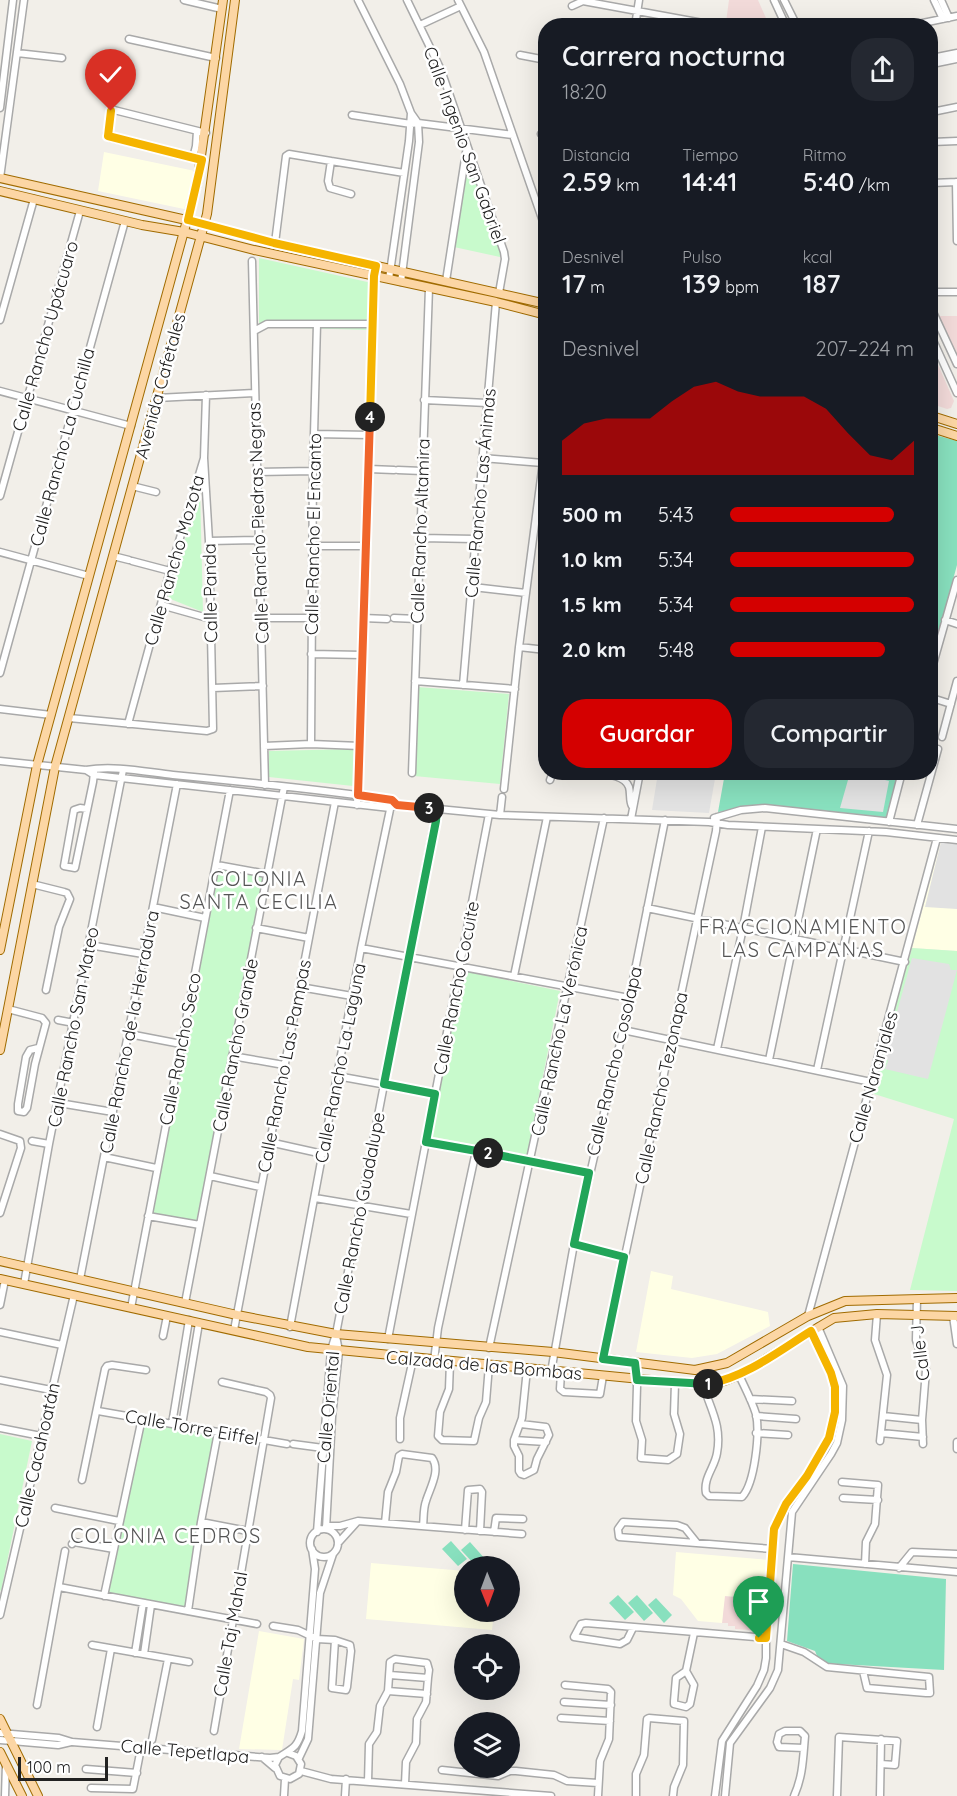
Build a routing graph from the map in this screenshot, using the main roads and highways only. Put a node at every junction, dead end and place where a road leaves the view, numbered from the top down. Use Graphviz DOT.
graph roads {
  1 [pos="235,0"];
  2 [pos="222,4"];
  3 [pos="0,178"];
  4 [pos="0,191"];
  5 [pos="188,220"];
  6 [pos="204,224"];
  7 [pos="184,232"];
  8 [pos="201,236"];
  9 [pos="538,302"];
  10 [pos="538,313"];
  11 [pos="957,416"];
  12 [pos="938,418"];
  13 [pos="944,420"];
  14 [pos="957,424"];
  15 [pos="938,430"];
  16 [pos="957,436"];
  17 [pos="0,950"];
  18 [pos="0,1050"];
  19 [pos="0,1261"];
  20 [pos="2,1279"];
  21 [pos="957,1298"];
  22 [pos="955,1316"];
  23 [pos="0,1719"];
  24 [pos="4,1734"];
  25 [pos="0,1752"];
  26 [pos="22,1796"];
  27 [pos="38,1796"];
  1 -- 6 [label="main road, Avenida Cafetales"];
  2 -- 5 [label="main road, Avenida Cafetales"];
  3 -- 5 [label="main road"];
  4 -- 7 [label="main road"];
  5 -- 6 [label="main road"];
  5 -- 7 [label="main road, Avenida Cafetales"];
  6 -- 8 [label="main road, Avenida Cafetales"];
  6 -- 9 [label="main road"];
  7 -- 8 [label="main road"];
  7 -- 17 [label="main road, Avenida Cafetales"];
  8 -- 10 [label="main road"];
  8 -- 18 [label="main road, Avenida Cafetales"];
  11 -- 13 [label="main road"];
  12 -- 13 [label="main road"];
  13 -- 14 [label="main road"];
  15 -- 16 [label="main road"];
  19 -- 21 [label="main road, Calzada de las Bombas"];
  20 -- 22 [label="main road, Calzada de las Bombas"];
  23 -- 24 [label="main road"];
  24 -- 27 [label="main road"];
  25 -- 26 [label="main road"];
}
